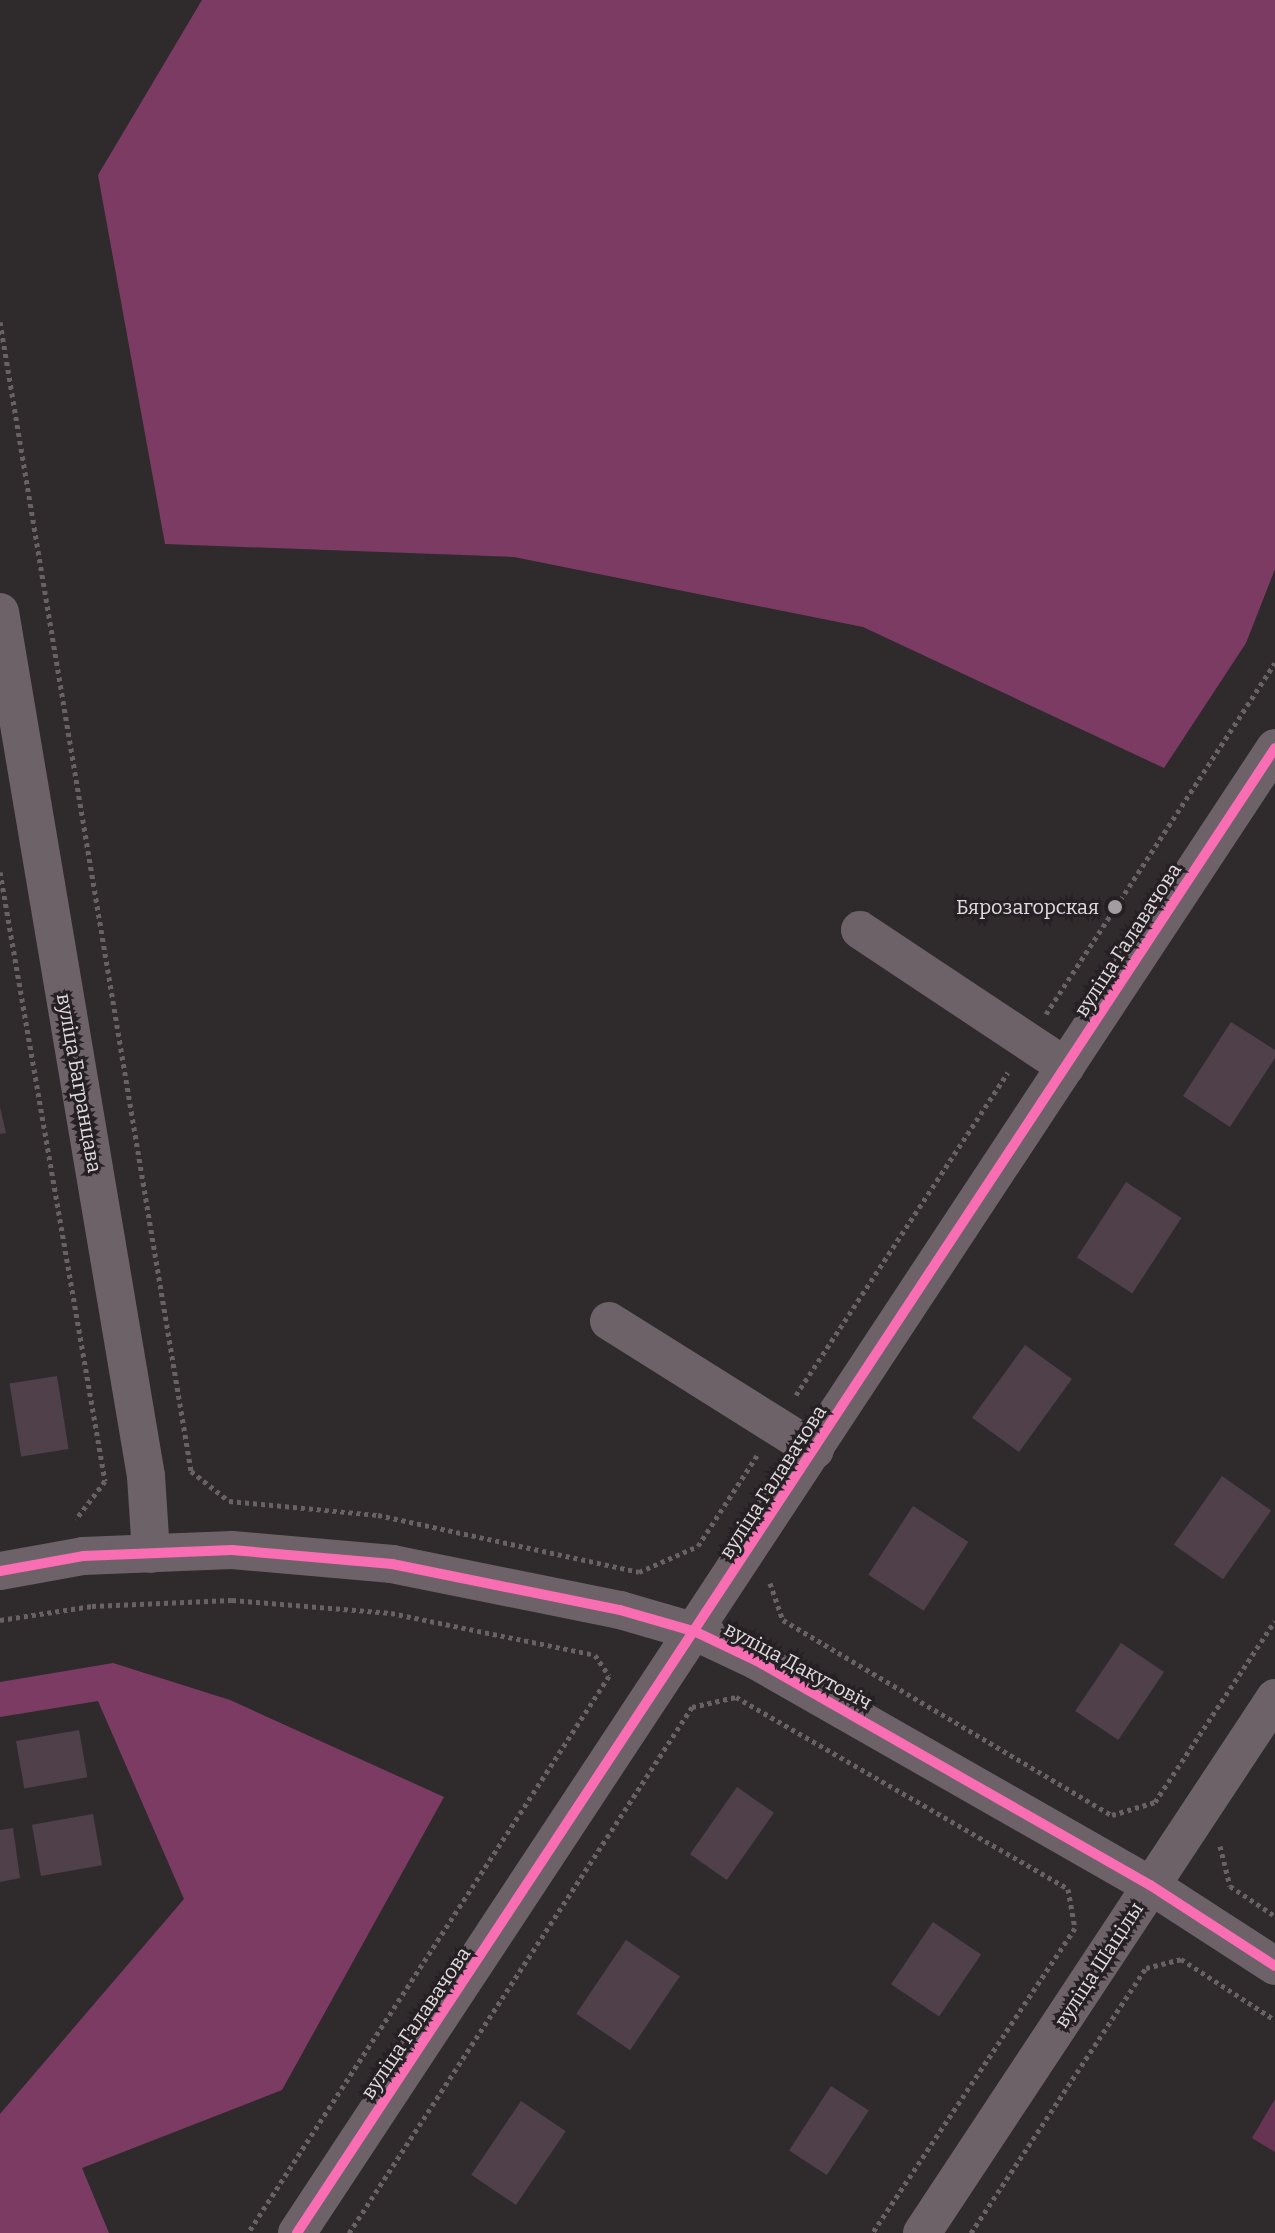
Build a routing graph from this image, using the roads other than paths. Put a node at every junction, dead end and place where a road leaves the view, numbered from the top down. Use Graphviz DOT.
graph roads {
  1 [pos="0,612"];
  2 [pos="1275,748"];
  3 [pos="860,930"];
  4 [pos="1066,1067"];
  5 [pos="609,1321"];
  6 [pos="815,1450"];
  7 [pos="151,1554"];
  8 [pos="0,1571"];
  9 [pos="696,1632"];
  10 [pos="1275,1698"];
  11 [pos="1150,1885"];
  12 [pos="1275,1966"];
  13 [pos="297,2233"];
  14 [pos="922,2233"];
  1 -- 7 [label="street, вуліца Багранцава"];
  2 -- 4 [label="street, вуліца Галавачова"];
  3 -- 4 [label="street"];
  4 -- 6 [label="street, вуліца Галавачова"];
  5 -- 6 [label="street"];
  6 -- 9 [label="street, вуліца Галавачова"];
  7 -- 8 [label="street, вуліца Дакутовіч"];
  7 -- 9 [label="street, вуліца Дакутовіч"];
  9 -- 11 [label="street, вуліца Дакутовіч"];
  9 -- 13 [label="street, вуліца Галавачова"];
  10 -- 11 [label="street, вуліца Шацілы"];
  11 -- 12 [label="street, вуліца Дакутовіч"];
  11 -- 14 [label="street, вуліца Шацілы"];
}
